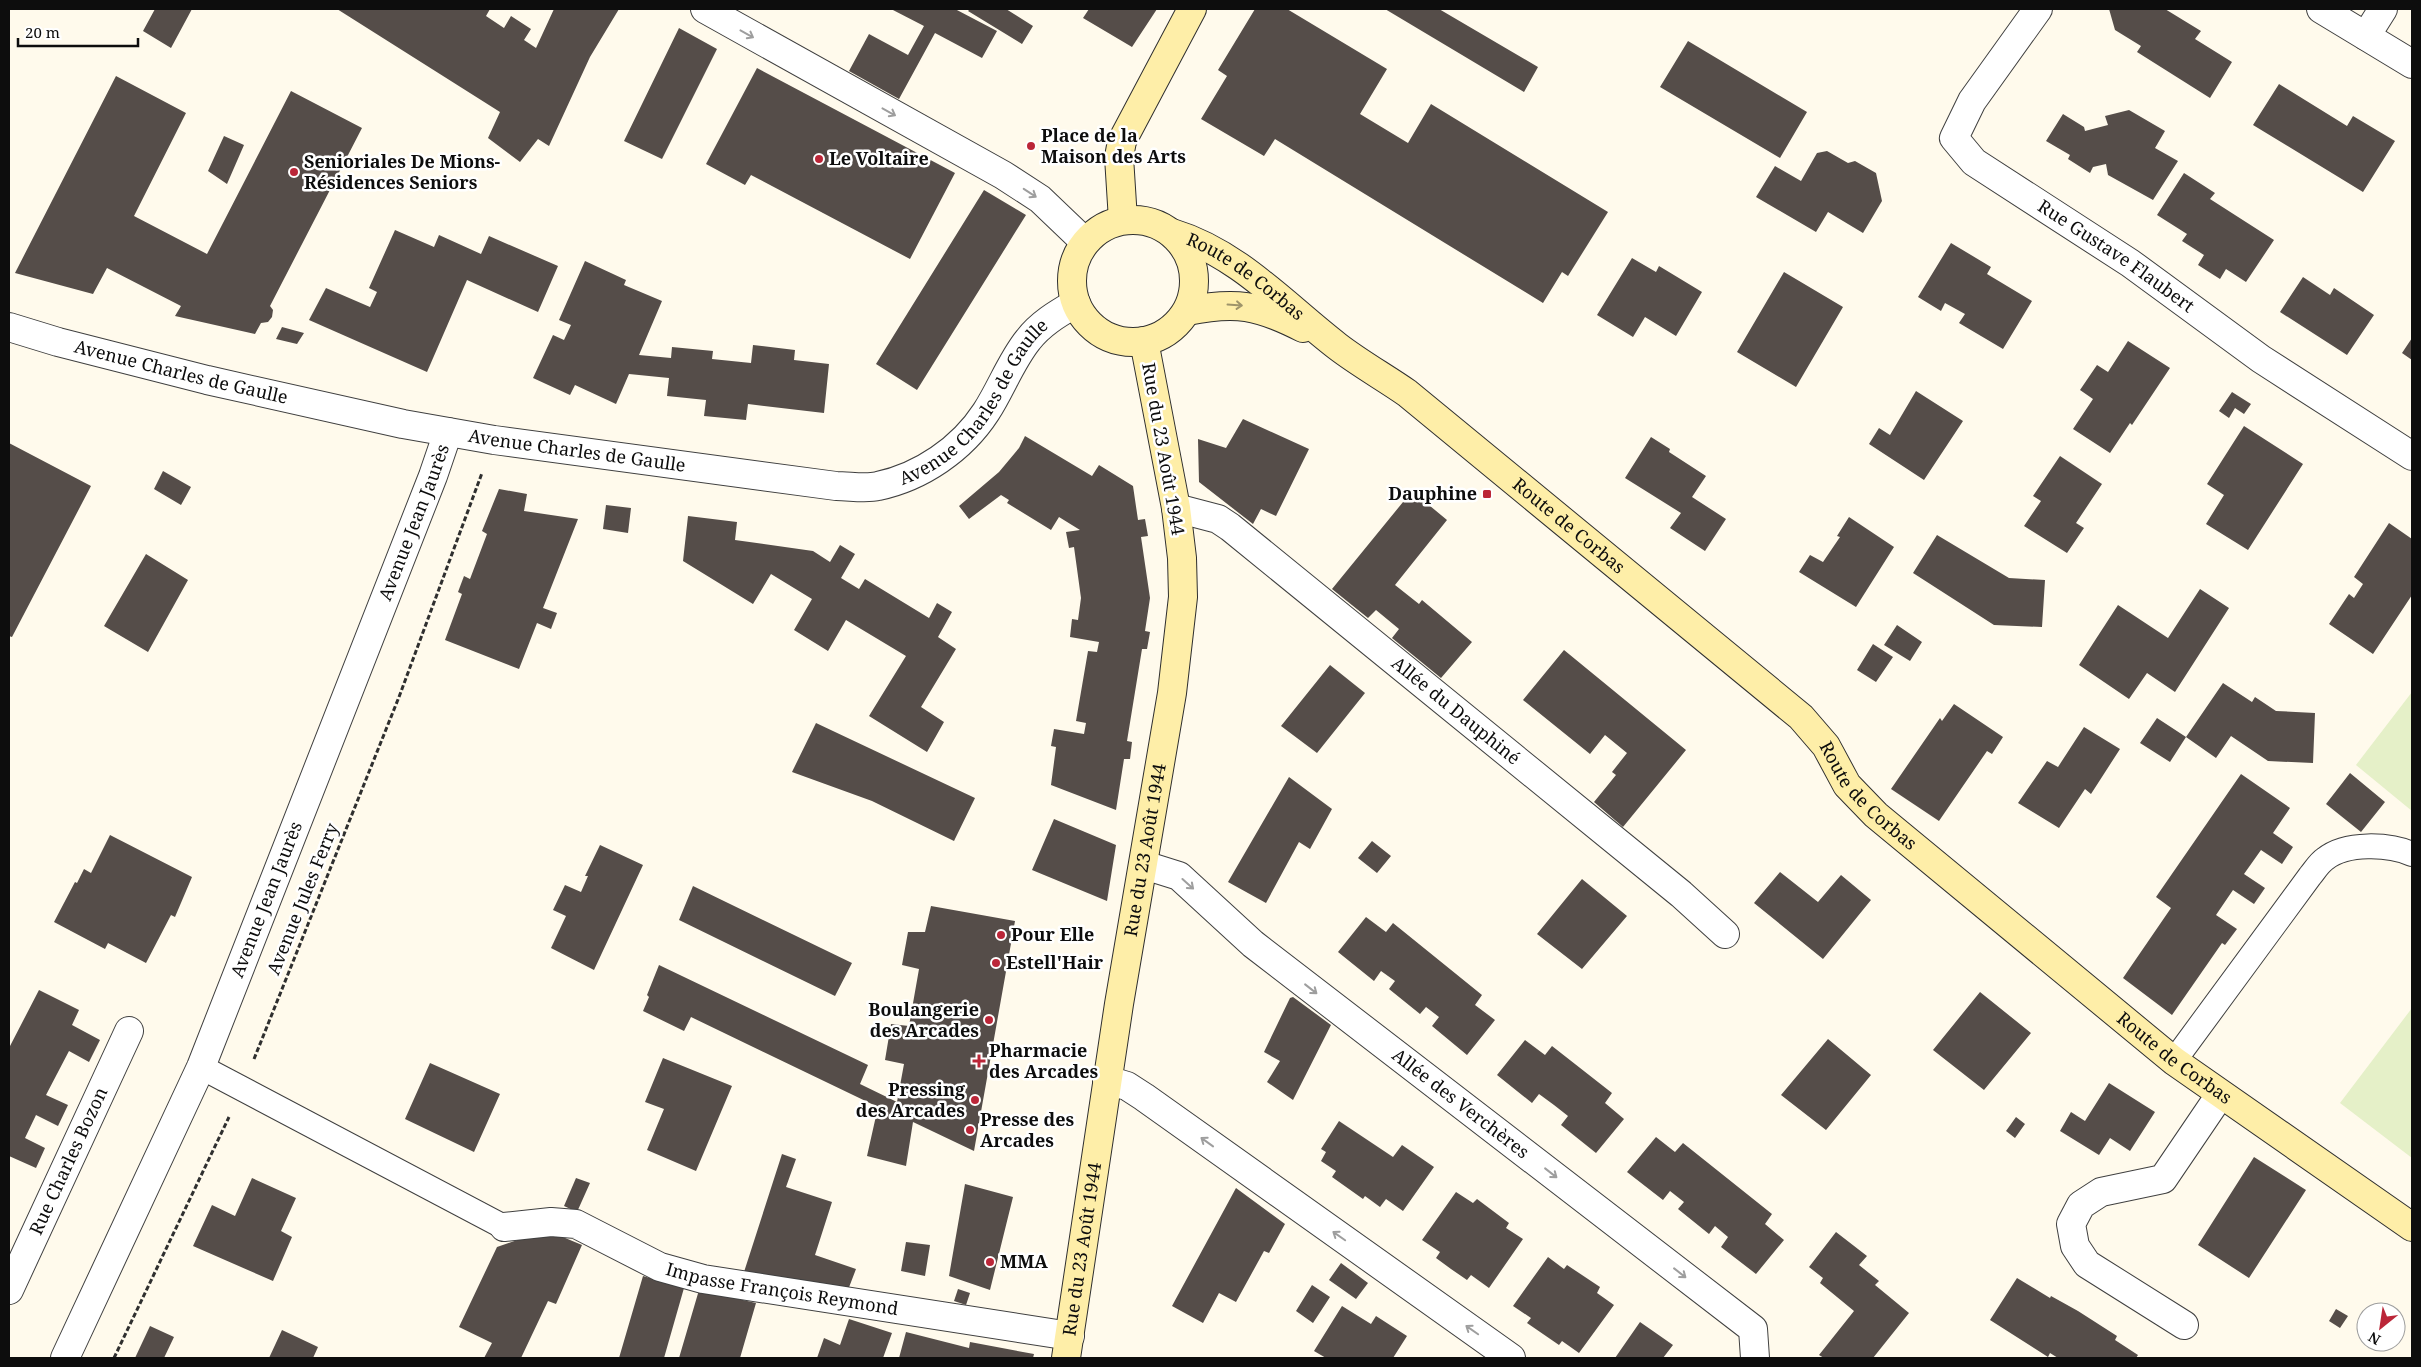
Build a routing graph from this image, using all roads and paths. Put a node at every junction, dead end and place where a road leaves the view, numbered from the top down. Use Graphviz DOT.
graph roads {
  1 [pos="705,9"];
  2 [pos="1192,9"];
  3 [pos="2038,9"];
  4 [pos="2321,9"];
  5 [pos="2383,9"];
  6 [pos="2366,36"];
  7 [pos="2412,64"];
  8 [pos="1123,220"];
  9 [pos="1172,233"];
  10 [pos="1085,242"];
  11 [pos="1076,303"];
  12 [pos="1187,310"];
  13 [pos="9,327"];
  14 [pos="1144,341"];
  15 [pos="1338,346"];
  16 [pos="448,432"];
  17 [pos="494,440"];
  18 [pos="2412,456"];
  19 [pos="1176,508"];
  20 [pos="2412,854"];
  21 [pos="1144,864"];
  22 [pos="1725,934"];
  23 [pos="129,1031"];
  24 [pos="2174,1061"];
  25 [pos="201,1067"];
  26 [pos="1107,1080"];
  27 [pos="242,1089"];
  28 [pos="2220,1095"];
  29 [pos="504,1227"];
  30 [pos="2412,1227"];
  31 [pos="9,1290"];
  32 [pos="2184,1325"];
  33 [pos="1068,1347"];
  34 [pos="65,1358"];
  35 [pos="114,1358"];
  36 [pos="1512,1358"];
  37 [pos="1755,1358"];
  1 -- 10 [label="street, one-way"];
  2 -- 8 [label="street"];
  3 -- 18 [label="street, Rue Gustave Flaubert"];
  4 -- 6 [label="street"];
  5 -- 6 [label="street"];
  6 -- 7 [label="street"];
  8 -- 9 [label="street"];
  8 -- 10 [label="street"];
  9 -- 12 [label="street"];
  9 -- 15 [label="street, Route de Corbas"];
  10 -- 11 [label="street"];
  11 -- 14 [label="street"];
  11 -- 17 [label="street, Avenue Charles de Gaulle"];
  12 -- 14 [label="street"];
  12 -- 15 [label="street, Route de Corbas, one-way"];
  13 -- 16 [label="street, Avenue Charles de Gaulle"];
  14 -- 19 [label="street, Rue du 23 Août 1944"];
  15 -- 24 [label="street, Route de Corbas"];
  16 -- 17 [label="street, Avenue Charles de Gaulle"];
  16 -- 25 [label="street, Avenue Jean Jaurès"];
  17 -- 27 [label="path, Avenue Jules Ferry"];
  19 -- 21 [label="street, Rue du 23 Août 1944"];
  19 -- 22 [label="street, Allée du Dauphiné"];
  20 -- 24 [label="lane"];
  21 -- 26 [label="street, Rue du 23 Août 1944"];
  21 -- 37 [label="street, Allée des Verchères, one-way"];
  23 -- 31 [label="street, Rue Charles Bozon"];
  24 -- 28 [label="street, Route de Corbas"];
  25 -- 27 [label="lane"];
  25 -- 34 [label="street, Avenue Jean Jaurès"];
  26 -- 33 [label="street, Rue du 23 Août 1944"];
  36 -- 26 [label="street, one-way"];
  27 -- 29 [label="lane"];
  27 -- 35 [label="path, Avenue Jules Ferry"];
  28 -- 30 [label="street, Route de Corbas"];
  28 -- 32 [label="street"];
  29 -- 33 [label="street, Impasse François Reymond"];
}
